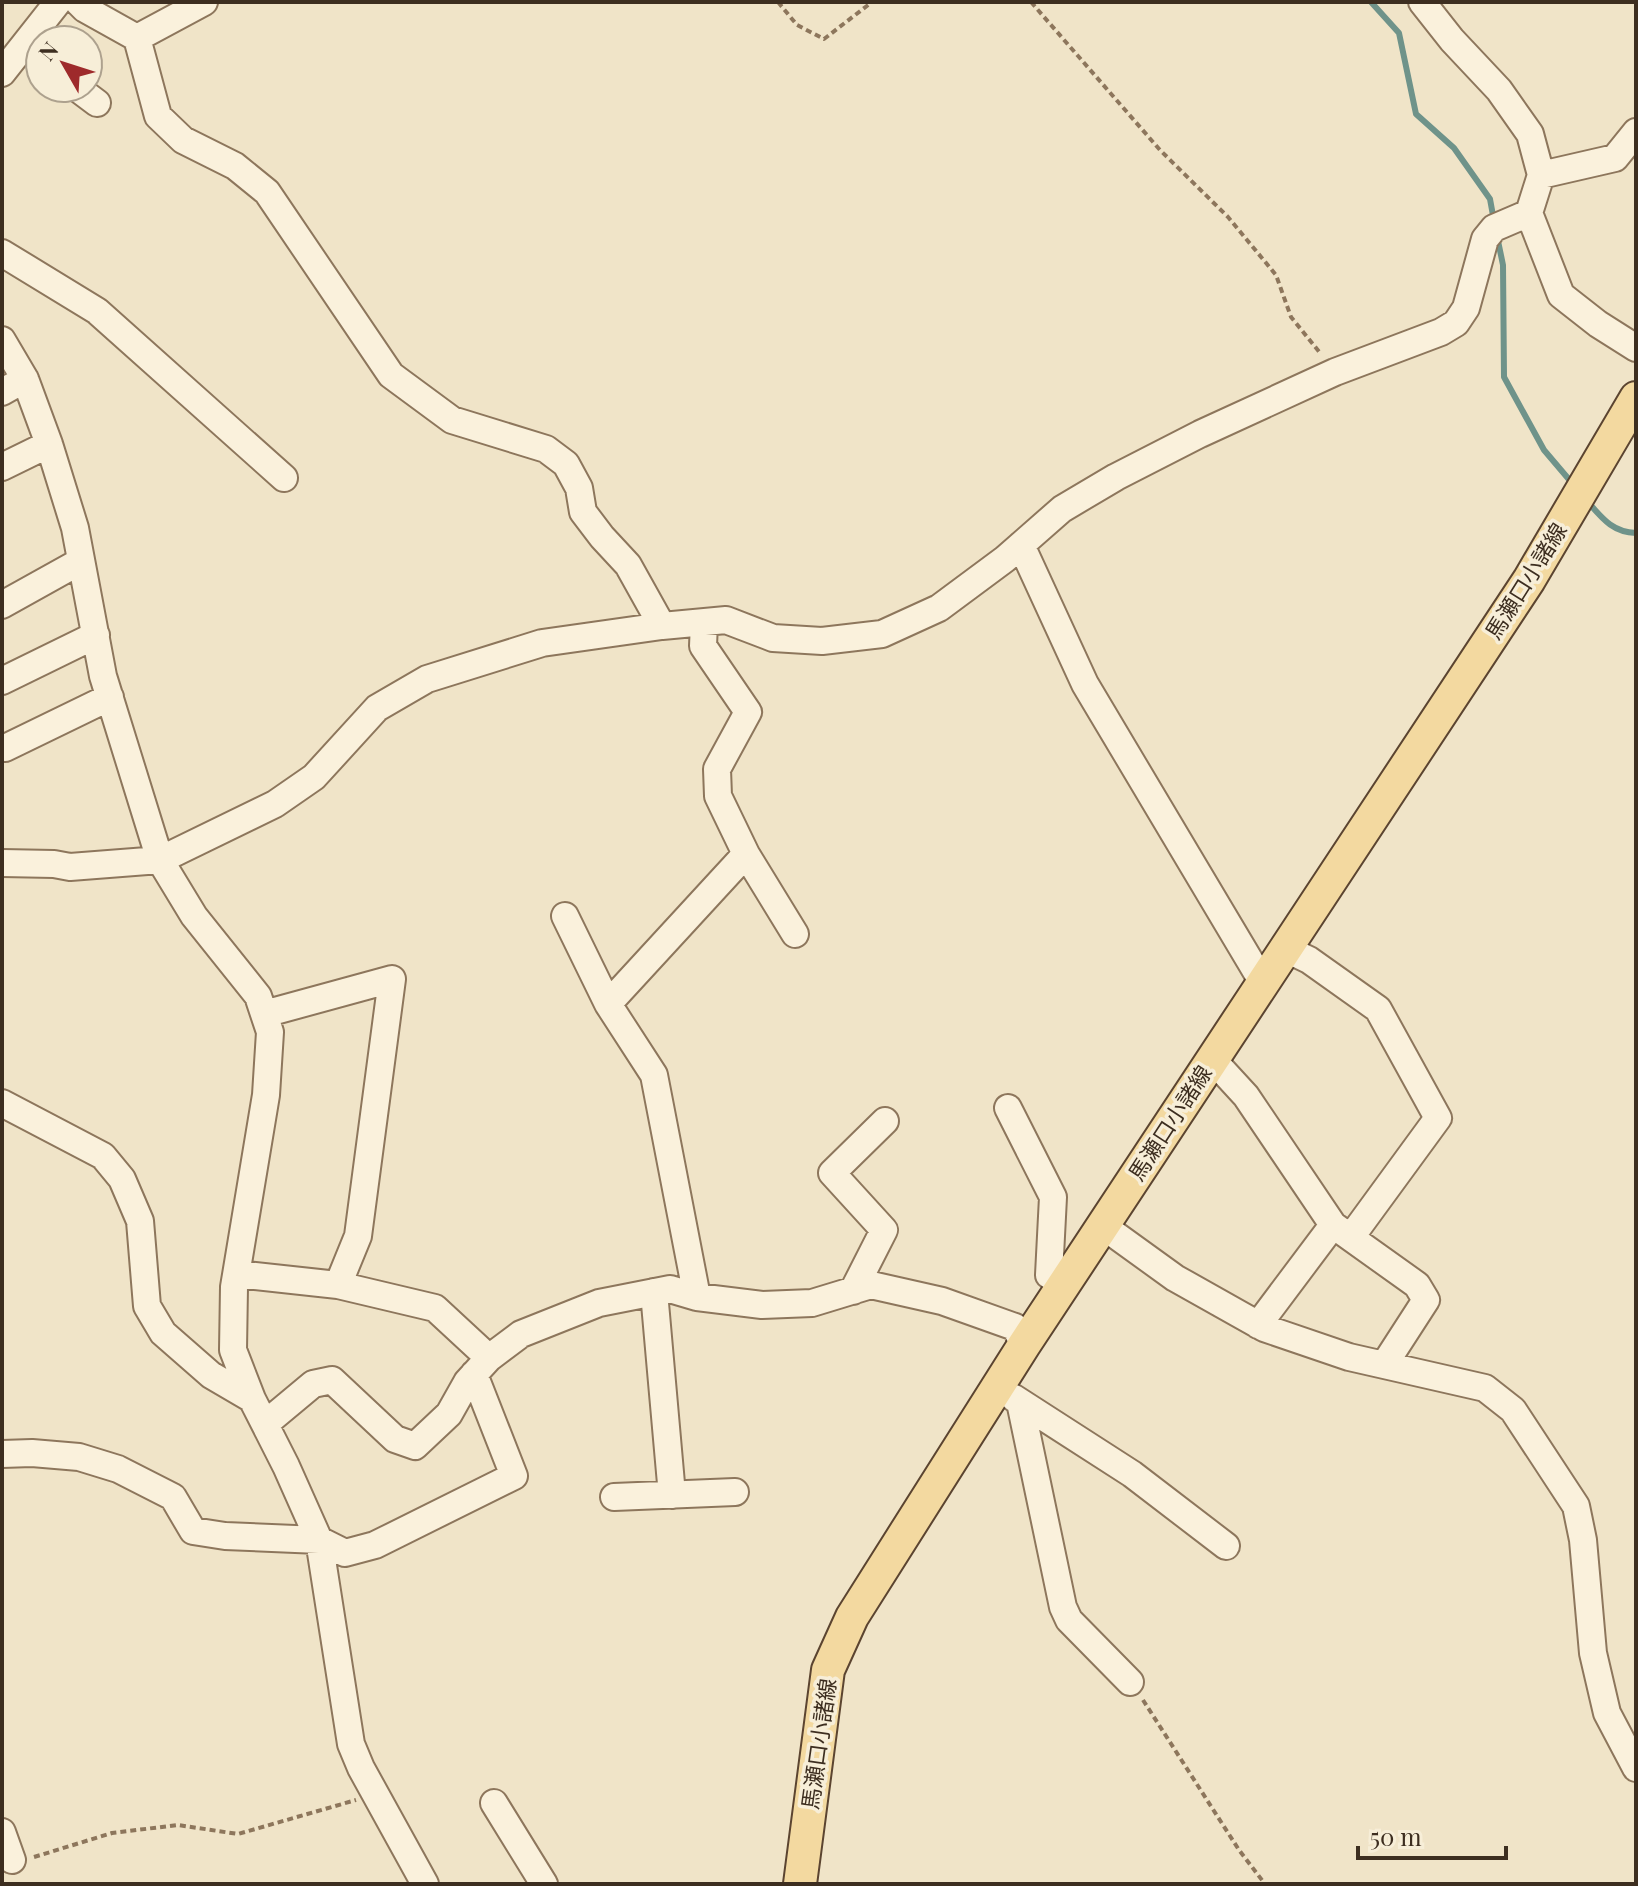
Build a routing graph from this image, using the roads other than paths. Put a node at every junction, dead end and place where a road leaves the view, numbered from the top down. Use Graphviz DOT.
graph roads {
  1 [pos="58,2"];
  2 [pos="78,2"];
  3 [pos="204,2"];
  4 [pos="1422,2"];
  5 [pos="46,24"];
  6 [pos="137,38"];
  7 [pos="24,57"];
  8 [pos="2,73"];
  9 [pos="1636,132"];
  10 [pos="1541,175"];
  11 [pos="1529,213"];
  12 [pos="2,253"];
  13 [pos="2,340"];
  14 [pos="1636,348"];
  15 [pos="25,379"];
  16 [pos="2,392"];
  17 [pos="1636,398"];
  18 [pos="49,444"];
  19 [pos="2,467"];
  20 [pos="284,478"];
  21 [pos="1021,545"];
  22 [pos="81,561"];
  23 [pos="2,605"];
  24 [pos="704,623"];
  25 [pos="662,626"];
  26 [pos="96,635"];
  27 [pos="2,681"];
  28 [pos="110,697"];
  29 [pos="5,748"];
  30 [pos="746,854"];
  31 [pos="160,860"];
  32 [pos="2,863"];
  33 [pos="565,916"];
  34 [pos="795,934"];
  35 [pos="1284,948"];
  36 [pos="1262,981"];
  37 [pos="608,1004"];
  38 [pos="264,1014"];
  39 [pos="1212,1059"];
  40 [pos="2,1103"];
  41 [pos="1008,1108"];
  42 [pos="885,1121"];
  43 [pos="1103,1226"];
  44 [pos="1342,1231"];
  45 [pos="237,1274"];
  46 [pos="338,1285"];
  47 [pos="1064,1285"];
  48 [pos="853,1291"];
  49 [pos="654,1292"];
  50 [pos="697,1297"];
  51 [pos="1258,1325"];
  52 [pos="1024,1345"];
  53 [pos="1384,1365"];
  54 [pos="481,1366"];
  55 [pos="1009,1395"];
  56 [pos="252,1399"];
  57 [pos="265,1424"];
  58 [pos="2,1454"];
  59 [pos="735,1492"];
  60 [pos="672,1495"];
  61 [pos="614,1497"];
  62 [pos="319,1540"];
  63 [pos="1226,1546"];
  64 [pos="1130,1682"];
  65 [pos="1636,1768"];
  66 [pos="494,1803"];
  67 [pos="2,1832"];
  68 [pos="12,1860"];
  69 [pos="425,1884"];
  70 [pos="544,1884"];
  71 [pos="800,1884"];
  1 -- 5 [label="street"];
  2 -- 6 [label="street"];
  3 -- 6 [label="street"];
  4 -- 10 [label="street"];
  6 -- 25 [label="street"];
  7 -- 8 [label="street"];
  9 -- 10 [label="street"];
  10 -- 11 [label="street"];
  11 -- 14 [label="street"];
  11 -- 21 [label="street"];
  12 -- 20 [label="street"];
  13 -- 15 [label="street"];
  15 -- 16 [label="street"];
  15 -- 18 [label="street"];
  17 -- 35 [label="main road, 馬瀬口小諸線"];
  18 -- 19 [label="street"];
  18 -- 22 [label="street"];
  21 -- 24 [label="street"];
  21 -- 36 [label="street"];
  22 -- 23 [label="street"];
  22 -- 26 [label="street"];
  24 -- 25 [label="street"];
  24 -- 30 [label="street"];
  25 -- 31 [label="street"];
  26 -- 27 [label="street"];
  26 -- 28 [label="street"];
  28 -- 29 [label="street"];
  28 -- 31 [label="street"];
  30 -- 34 [label="street"];
  30 -- 37 [label="street"];
  31 -- 32 [label="street"];
  31 -- 38 [label="street"];
  33 -- 37 [label="street"];
  35 -- 36 [label="main road, 馬瀬口小諸線"];
  35 -- 44 [label="street"];
  36 -- 39 [label="main road, 馬瀬口小諸線"];
  37 -- 50 [label="street"];
  38 -- 45 [label="street"];
  38 -- 46 [label="street"];
  39 -- 43 [label="main road, 馬瀬口小諸線"];
  39 -- 44 [label="street"];
  40 -- 56 [label="street"];
  41 -- 47 [label="street"];
  42 -- 48 [label="street"];
  43 -- 47 [label="main road, 馬瀬口小諸線"];
  43 -- 51 [label="street"];
  44 -- 51 [label="street"];
  44 -- 53 [label="street"];
  45 -- 46 [label="street"];
  45 -- 56 [label="street"];
  46 -- 54 [label="street"];
  47 -- 52 [label="main road, 馬瀬口小諸線"];
  48 -- 50 [label="street"];
  48 -- 52 [label="street"];
  49 -- 50 [label="street"];
  49 -- 54 [label="street"];
  49 -- 60 [label="street"];
  51 -- 53 [label="street"];
  52 -- 55 [label="main road, 馬瀬口小諸線"];
  53 -- 65 [label="street"];
  54 -- 57 [label="street"];
  54 -- 62 [label="street"];
  55 -- 63 [label="street"];
  55 -- 64 [label="street"];
  55 -- 71 [label="main road, 馬瀬口小諸線"];
  56 -- 57 [label="street"];
  57 -- 62 [label="street"];
  58 -- 62 [label="street"];
  59 -- 60 [label="street"];
  60 -- 61 [label="street"];
  62 -- 69 [label="street"];
  66 -- 70 [label="street"];
  67 -- 68 [label="street"];
}
